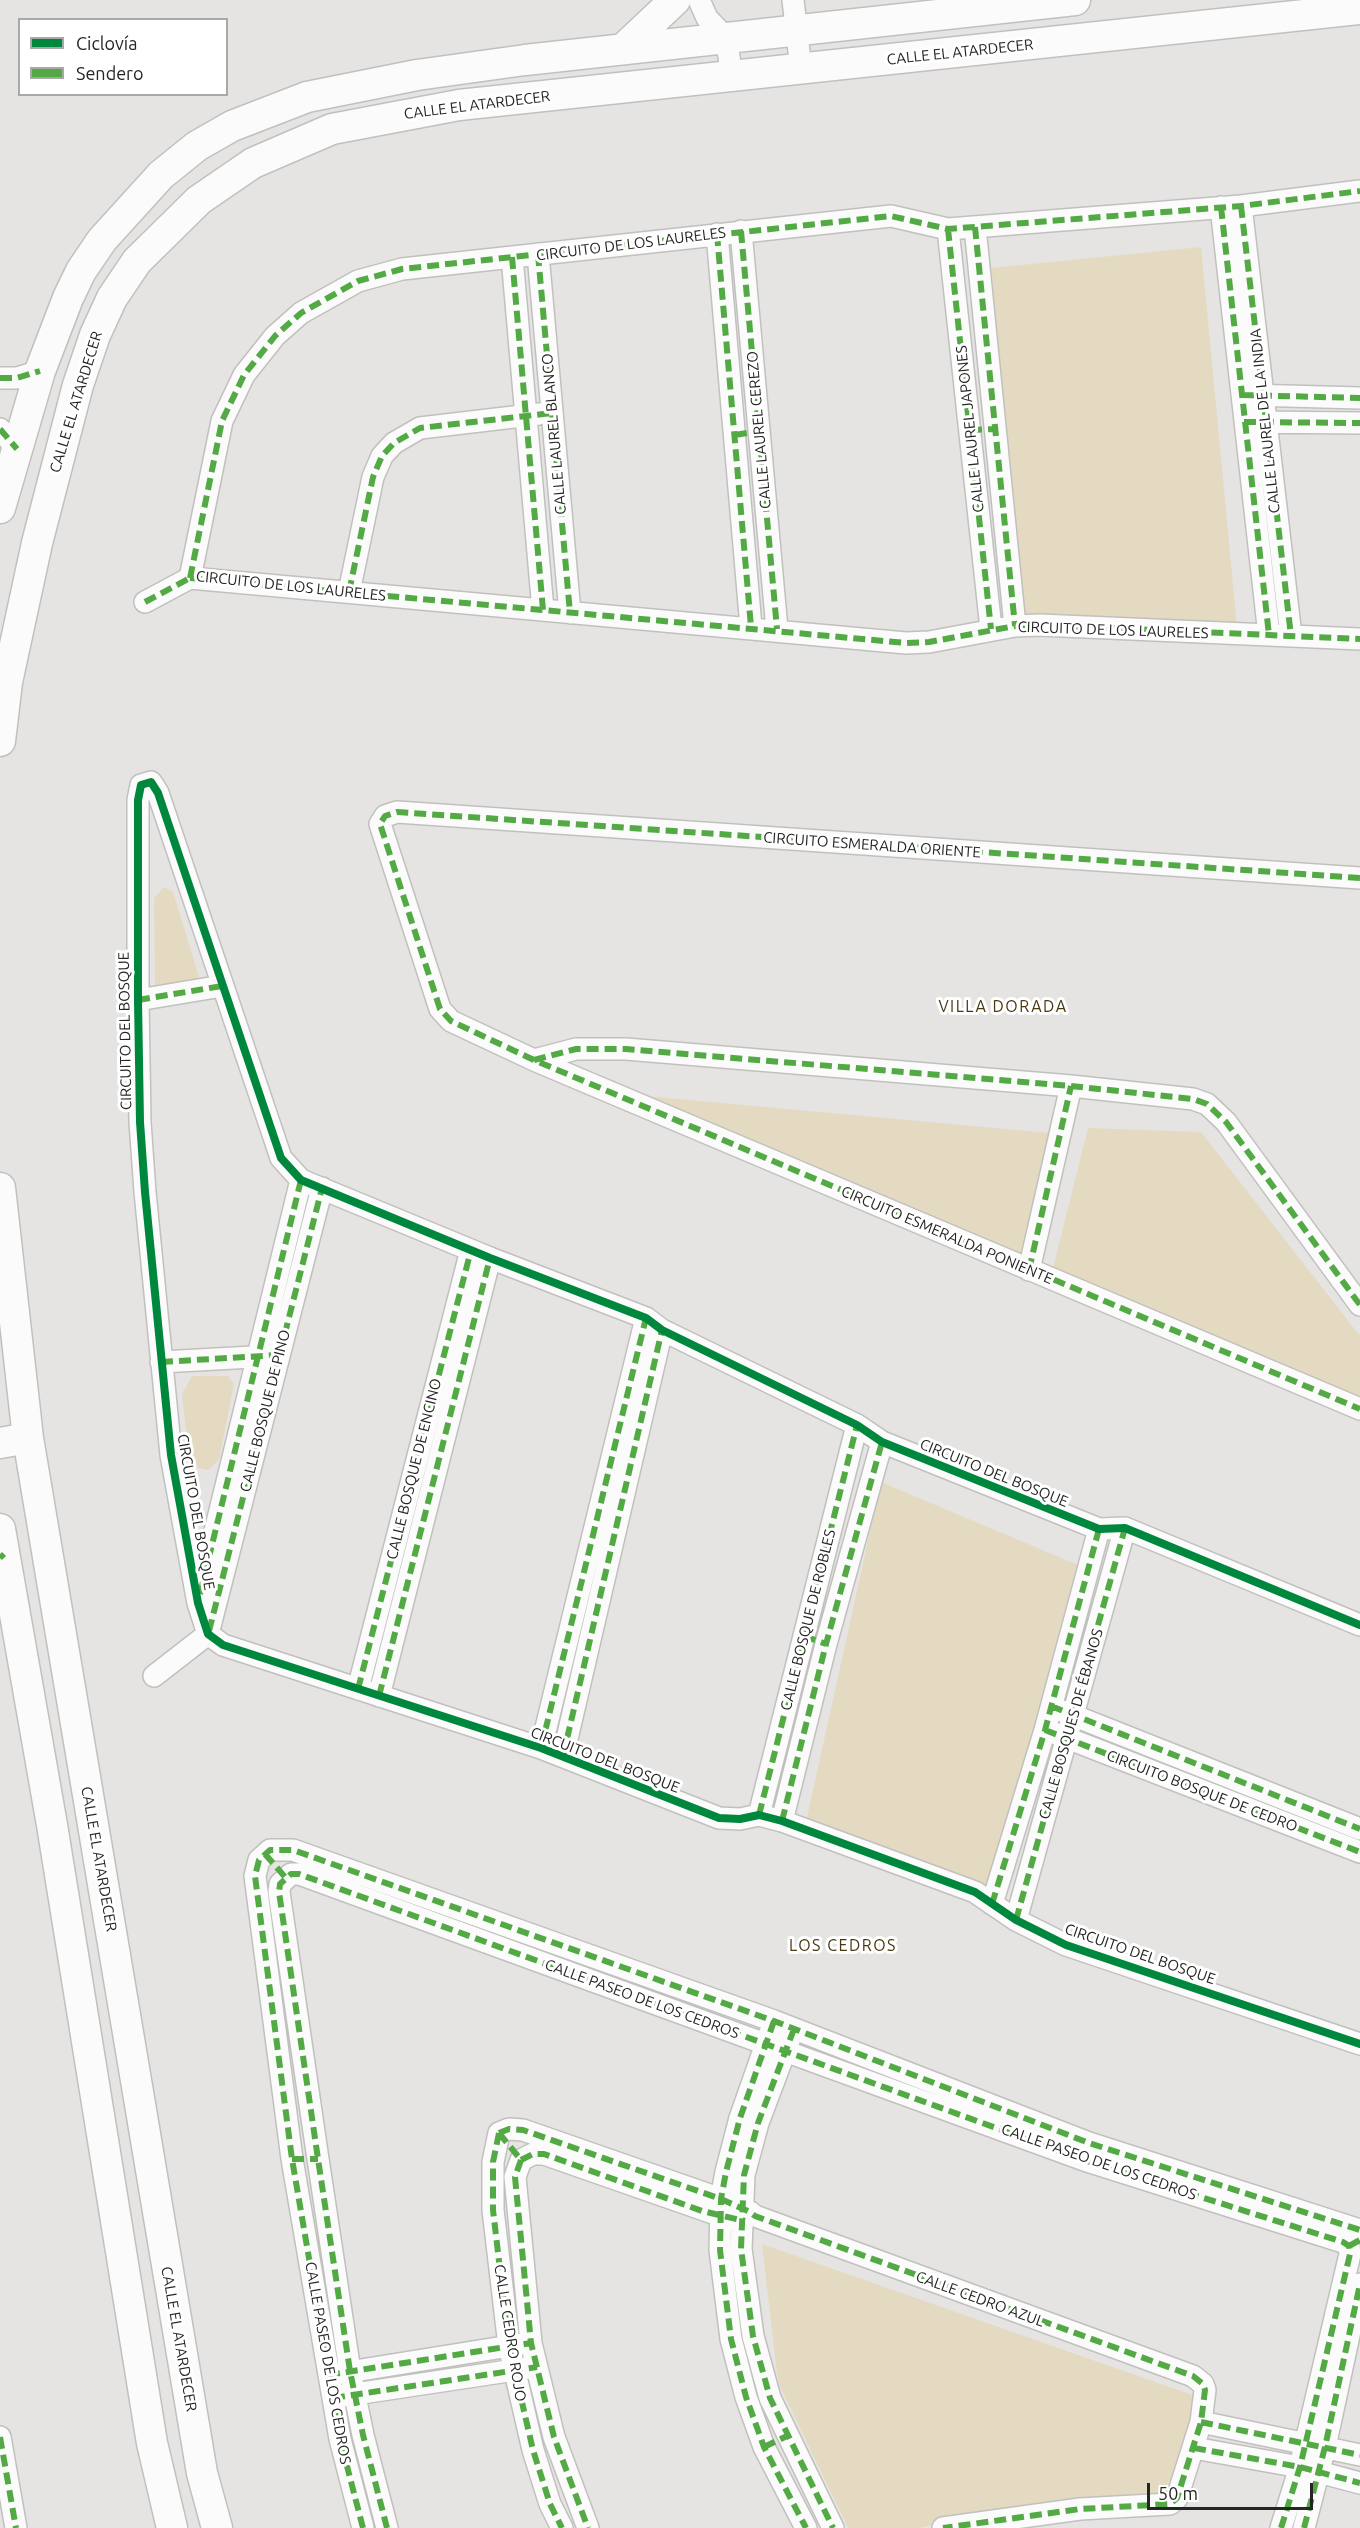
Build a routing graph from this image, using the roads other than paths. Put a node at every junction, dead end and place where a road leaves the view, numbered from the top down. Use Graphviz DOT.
graph roads {
  1 [pos="675,0"];
  2 [pos="699,0"];
  3 [pos="793,0"];
  4 [pos="1075,0"];
  5 [pos="1292,8"];
  6 [pos="1360,9"];
  7 [pos="1261,10"];
  8 [pos="797,30"];
  9 [pos="726,38"];
  10 [pos="623,49"];
  11 [pos="801,69"];
  12 [pos="732,76"];
  13 [pos="1360,191"];
  14 [pos="1231,206"];
  15 [pos="975,227"];
  16 [pos="948,229"];
  17 [pos="741,231"];
  18 [pos="717,234"];
  19 [pos="537,255"];
  20 [pos="512,257"];
  21 [pos="40,371"];
  22 [pos="0,378"];
  23 [pos="78,385"];
  24 [pos="1252,395"];
  25 [pos="1360,398"];
  26 [pos="552,413"];
  27 [pos="526,415"];
  28 [pos="1254,422"];
  29 [pos="1360,423"];
  30 [pos="995,429"];
  31 [pos="970,430"];
  32 [pos="759,431"];
  33 [pos="735,435"];
  34 [pos="8,439"];
  35 [pos="0,508"];
  36 [pos="190,578"];
  37 [pos="349,592"];
  38 [pos="145,602"];
  39 [pos="543,610"];
  40 [pos="570,613"];
  41 [pos="1015,626"];
  42 [pos="751,627"];
  43 [pos="777,629"];
  44 [pos="991,629"];
  45 [pos="1269,635"];
  46 [pos="1290,636"];
  47 [pos="1360,639"];
  48 [pos="0,741"];
  49 [pos="1360,878"];
  50 [pos="222,986"];
  51 [pos="138,1000"];
  52 [pos="445,1016"];
  53 [pos="534,1060"];
  54 [pos="1071,1086"];
  55 [pos="302,1180"];
  56 [pos="0,1188"];
  57 [pos="322,1188"];
  58 [pos="471,1250"];
  59 [pos="490,1258"];
  60 [pos="1029,1270"];
  61 [pos="1360,1305"];
  62 [pos="654,1324"];
  63 [pos="279,1355"];
  64 [pos="258,1357"];
  65 [pos="160,1362"];
  66 [pos="1360,1409"];
  67 [pos="857,1425"];
  68 [pos="14,1440"];
  69 [pos="882,1442"];
  70 [pos="412,1476"];
  71 [pos="433,1482"];
  72 [pos="1125,1528"];
  73 [pos="0,1529"];
  74 [pos="1099,1529"];
  75 [pos="591,1541"];
  76 [pos="612,1547"];
  77 [pos="2,1556"];
  78 [pos="198,1603"];
  79 [pos="1360,1626"];
  80 [pos="208,1634"];
  81 [pos="804,1636"];
  82 [pos="826,1644"];
  83 [pos="154,1676"];
  84 [pos="358,1689"];
  85 [pos="379,1696"];
  86 [pos="1051,1706"];
  87 [pos="1074,1716"];
  88 [pos="1045,1730"];
  89 [pos="1067,1738"];
  90 [pos="541,1748"];
  91 [pos="563,1756"];
  92 [pos="1253,1786"];
  93 [pos="1247,1808"];
  94 [pos="759,1815"];
  95 [pos="92,1817"];
  96 [pos="782,1821"];
  97 [pos="52,1825"];
  98 [pos="1360,1829"];
  99 [pos="1360,1852"];
  100 [pos="265,1854"];
  101 [pos="285,1877"];
  102 [pos="992,1904"];
  103 [pos="1016,1920"];
  104 [pos="534,1936"];
  105 [pos="526,1957"];
  106 [pos="774,2021"];
  107 [pos="794,2029"];
  108 [pos="1360,2044"];
  109 [pos="776,2047"];
  110 [pos="500,2133"];
  111 [pos="1087,2152"];
  112 [pos="292,2159"];
  113 [pos="318,2159"];
  114 [pos="521,2160"];
  115 [pos="720,2208"];
  116 [pos="746,2215"];
  117 [pos="1356,2239"];
  118 [pos="1360,2284"];
  119 [pos="753,2336"];
  120 [pos="731,2339"];
  121 [pos="531,2343"];
  122 [pos="509,2346"];
  123 [pos="537,2367"];
  124 [pos="514,2370"];
  125 [pos="350,2372"];
  126 [pos="327,2375"];
  127 [pos="355,2394"];
  128 [pos="333,2398"];
  129 [pos="1202,2422"];
  130 [pos="787,2436"];
  131 [pos="1315,2444"];
  132 [pos="1,2446"];
  133 [pos="764,2448"];
  134 [pos="1194,2448"];
  135 [pos="1360,2455"];
  136 [pos="1309,2469"];
  137 [pos="1360,2482"];
  138 [pos="215,2523"];
  139 [pos="16,2528"];
  140 [pos="172,2528"];
  141 [pos="363,2528"];
  142 [pos="387,2528"];
  143 [pos="562,2528"];
  144 [pos="588,2528"];
  145 [pos="806,2528"];
  146 [pos="833,2528"];
  147 [pos="943,2528"];
  148 [pos="1281,2528"];
  149 [pos="1304,2528"];
  1 -- 10 [label="street"];
  2 -- 9 [label="street"];
  3 -- 8 [label="street"];
  4 -- 8 [label="street"];
  5 -- 6 [label="street, CALLE EL ATARDECER"];
  5 -- 7 [label="street, CALLE EL ATARDECER"];
  7 -- 11 [label="street, CALLE EL ATARDECER"];
  8 -- 9 [label="street"];
  8 -- 11 [label="street"];
  9 -- 10 [label="street"];
  9 -- 12 [label="street"];
  10 -- 21 [label="street"];
  11 -- 12 [label="street, CALLE EL ATARDECER"];
  12 -- 23 [label="street, CALLE EL ATARDECER"];
  13 -- 14 [label="street, CIRCUITO DE LOS LAURELES"];
  14 -- 15 [label="street, CIRCUITO DE LOS LAURELES"];
  14 -- 24 [label="street, CALLE LAUREL DE LA INDIA"];
  15 -- 16 [label="street, CIRCUITO DE LOS LAURELES"];
  15 -- 30 [label="street, CALLE LAUREL JAPONES"];
  16 -- 17 [label="street, CIRCUITO DE LOS LAURELES"];
  16 -- 31 [label="street, CALLE LAUREL JAPONES"];
  17 -- 18 [label="street, CIRCUITO DE LOS LAURELES"];
  17 -- 32 [label="street, CALLE LAUREL CEREZO"];
  18 -- 19 [label="street, CIRCUITO DE LOS LAURELES"];
  18 -- 33 [label="street, CALLE LAUREL CEREZO"];
  19 -- 20 [label="street, CIRCUITO DE LOS LAURELES"];
  19 -- 26 [label="street, CALLE LAUREL BLANCO"];
  20 -- 27 [label="street, CALLE LAUREL BLANCO"];
  20 -- 36 [label="street, CIRCUITO DE LOS LAURELES"];
  21 -- 22 [label="street"];
  21 -- 23 [label="street"];
  21 -- 34 [label="street"];
  23 -- 48 [label="street, CALLE EL ATARDECER"];
  24 -- 25 [label="street"];
  24 -- 28 [label="street, CALLE LAUREL DE LA INDIA"];
  26 -- 27 [label="street"];
  26 -- 40 [label="street, CALLE LAUREL BLANCO"];
  27 -- 37 [label="street"];
  27 -- 39 [label="street, CALLE LAUREL BLANCO"];
  28 -- 29 [label="street"];
  28 -- 45 [label="street, CALLE LAUREL DE LA INDIA"];
  28 -- 46 [label="street, CALLE LAUREL DE LA INDIA"];
  30 -- 31 [label="street"];
  30 -- 41 [label="street, CALLE LAUREL JAPONES"];
  31 -- 44 [label="street, CALLE LAUREL JAPONES"];
  32 -- 33 [label="street"];
  32 -- 43 [label="street, CALLE LAUREL CEREZO"];
  33 -- 42 [label="street, CALLE LAUREL CEREZO"];
  34 -- 35 [label="street"];
  36 -- 37 [label="street, CIRCUITO DE LOS LAURELES"];
  36 -- 38 [label="street"];
  37 -- 39 [label="street, CIRCUITO DE LOS LAURELES"];
  39 -- 40 [label="street, CIRCUITO DE LOS LAURELES"];
  40 -- 42 [label="street, CIRCUITO DE LOS LAURELES"];
  41 -- 44 [label="street, CIRCUITO DE LOS LAURELES"];
  41 -- 45 [label="street, CIRCUITO DE LOS LAURELES"];
  42 -- 43 [label="street, CIRCUITO DE LOS LAURELES"];
  43 -- 44 [label="street, CIRCUITO DE LOS LAURELES"];
  45 -- 46 [label="street, CIRCUITO DE LOS LAURELES"];
  46 -- 47 [label="street, CIRCUITO DE LOS LAURELES"];
  49 -- 52 [label="street, CIRCUITO ESMERALDA ORIENTE"];
  50 -- 51 [label="street"];
  50 -- 51 [label="street, CIRCUITO DEL BOSQUE"];
  50 -- 55 [label="street, CIRCUITO DEL BOSQUE"];
  51 -- 65 [label="street, CIRCUITO DEL BOSQUE"];
  52 -- 53 [label="street, CIRCUITO ESMERALDA PONIENTE"];
  53 -- 54 [label="street"];
  53 -- 60 [label="street, CIRCUITO ESMERALDA PONIENTE"];
  54 -- 60 [label="street"];
  54 -- 61 [label="street"];
  55 -- 57 [label="street, CIRCUITO DEL BOSQUE"];
  55 -- 64 [label="street, CALLE BOSQUE DE PINO"];
  56 -- 68 [label="street, CALLE EL ATARDECER"];
  57 -- 58 [label="street, CIRCUITO DEL BOSQUE"];
  57 -- 63 [label="street, CALLE BOSQUE DE PINO"];
  58 -- 59 [label="street, CIRCUITO DEL BOSQUE"];
  58 -- 70 [label="street, CALLE BOSQUE DE ENCINO"];
  59 -- 62 [label="street, CIRCUITO DEL BOSQUE"];
  59 -- 71 [label="street, CALLE BOSQUE DE ENCINO"];
  60 -- 66 [label="street, CIRCUITO ESMERALDA PONIENTE"];
  62 -- 67 [label="street, CIRCUITO DEL BOSQUE"];
  62 -- 75 [label="street"];
  62 -- 76 [label="street"];
  63 -- 64 [label="street"];
  63 -- 80 [label="street, CALLE BOSQUE DE PINO"];
  64 -- 65 [label="street"];
  64 -- 78 [label="street, CALLE BOSQUE DE PINO"];
  65 -- 78 [label="street, CIRCUITO DEL BOSQUE"];
  67 -- 69 [label="street, CIRCUITO DEL BOSQUE"];
  67 -- 81 [label="street, CALLE BOSQUE DE ROBLES"];
  68 -- 95 [label="street, CALLE EL ATARDECER"];
  69 -- 74 [label="street, CIRCUITO DEL BOSQUE"];
  69 -- 82 [label="street, CALLE BOSQUE DE ROBLES"];
  70 -- 71 [label="street"];
  70 -- 84 [label="street, CALLE BOSQUE DE ENCINO"];
  71 -- 85 [label="street, CALLE BOSQUE DE ENCINO"];
  72 -- 74 [label="street, CIRCUITO DEL BOSQUE"];
  72 -- 79 [label="street, CIRCUITO DEL BOSQUE"];
  72 -- 87 [label="street, CALLE BOSQUES DE ÉBANOS"];
  73 -- 77 [label="street"];
  74 -- 86 [label="street, CALLE BOSQUES DE ÉBANOS"];
  75 -- 76 [label="street"];
  75 -- 90 [label="street"];
  76 -- 91 [label="street"];
  77 -- 97 [label="street"];
  78 -- 80 [label="street, CIRCUITO DEL BOSQUE"];
  80 -- 83 [label="street"];
  80 -- 84 [label="street, CIRCUITO DEL BOSQUE"];
  81 -- 82 [label="street"];
  81 -- 94 [label="street, CALLE BOSQUE DE ROBLES"];
  82 -- 96 [label="street, CALLE BOSQUE DE ROBLES"];
  84 -- 85 [label="street, CIRCUITO DEL BOSQUE"];
  85 -- 90 [label="street, CIRCUITO DEL BOSQUE"];
  86 -- 87 [label="street, CIRCUITO BOSQUE DE CEDRO"];
  86 -- 88 [label="street, CALLE BOSQUES DE ÉBANOS"];
  87 -- 89 [label="street, CALLE BOSQUES DE ÉBANOS"];
  87 -- 92 [label="street, CIRCUITO BOSQUE DE CEDRO"];
  88 -- 89 [label="street, CIRCUITO BOSQUE DE CEDRO"];
  88 -- 102 [label="street, CALLE BOSQUES DE ÉBANOS"];
  89 -- 93 [label="street, CIRCUITO BOSQUE DE CEDRO"];
  89 -- 103 [label="street, CALLE BOSQUES DE ÉBANOS"];
  90 -- 91 [label="street, CIRCUITO DEL BOSQUE"];
  91 -- 94 [label="street, CIRCUITO DEL BOSQUE"];
  92 -- 93 [label="street"];
  92 -- 98 [label="street, CIRCUITO BOSQUE DE CEDRO"];
  93 -- 99 [label="street, CIRCUITO BOSQUE DE CEDRO"];
  94 -- 96 [label="street, CIRCUITO DEL BOSQUE"];
  95 -- 97 [label="street"];
  95 -- 138 [label="street, CALLE EL ATARDECER"];
  96 -- 102 [label="street, CIRCUITO DEL BOSQUE"];
  97 -- 140 [label="street"];
  100 -- 101 [label="street"];
  100 -- 104 [label="street, CALLE PASEO DE LOS CEDROS"];
  100 -- 112 [label="street, CALLE PASEO DE LOS CEDROS"];
  101 -- 105 [label="street, CALLE PASEO DE LOS CEDROS"];
  101 -- 113 [label="street, CALLE PASEO DE LOS CEDROS"];
  102 -- 103 [label="street, CIRCUITO DEL BOSQUE"];
  103 -- 108 [label="street, CIRCUITO DEL BOSQUE"];
  104 -- 105 [label="street"];
  104 -- 106 [label="street, CALLE PASEO DE LOS CEDROS"];
  105 -- 109 [label="street, CALLE PASEO DE LOS CEDROS"];
  106 -- 107 [label="street, CALLE PASEO DE LOS CEDROS"];
  106 -- 109 [label="street"];
  107 -- 109 [label="street"];
  107 -- 111 [label="street, CALLE PASEO DE LOS CEDROS"];
  109 -- 111 [label="street, CALLE PASEO DE LOS CEDROS"];
  109 -- 115 [label="street"];
  109 -- 116 [label="street"];
  110 -- 114 [label="street"];
  110 -- 115 [label="street, CALLE CEDRO AZUL"];
  110 -- 122 [label="street, CALLE CEDRO ROJO"];
  111 -- 117 [label="street, CALLE PASEO DE LOS CEDROS"];
  112 -- 113 [label="street"];
  112 -- 126 [label="street, CALLE PASEO DE LOS CEDROS"];
  113 -- 125 [label="street, CALLE PASEO DE LOS CEDROS"];
  114 -- 115 [label="street, CALLE CEDRO AZUL"];
  114 -- 121 [label="street, CALLE CEDRO ROJO"];
  115 -- 116 [label="street, CALLE CEDRO AZUL"];
  115 -- 120 [label="street"];
  116 -- 119 [label="street"];
  116 -- 129 [label="street, CALLE CEDRO AZUL"];
  117 -- 131 [label="street, CALLE PASEO DE LOS CEDROS"];
  118 -- 131 [label="street, CALLE PASEO DE LOS CEDROS"];
  119 -- 120 [label="street"];
  119 -- 130 [label="street"];
  120 -- 133 [label="street"];
  121 -- 122 [label="street"];
  121 -- 123 [label="street, CALLE CEDRO ROJO"];
  122 -- 124 [label="street, CALLE CEDRO ROJO"];
  122 -- 125 [label="street"];
  123 -- 124 [label="street"];
  123 -- 144 [label="street, CALLE CEDRO ROJO"];
  124 -- 127 [label="street"];
  124 -- 143 [label="street, CALLE CEDRO ROJO"];
  125 -- 126 [label="street"];
  125 -- 127 [label="street, CALLE PASEO DE LOS CEDROS"];
  126 -- 128 [label="street, CALLE PASEO DE LOS CEDROS"];
  127 -- 128 [label="street"];
  127 -- 142 [label="street, CALLE PASEO DE LOS CEDROS"];
  128 -- 141 [label="street, CALLE PASEO DE LOS CEDROS"];
  129 -- 131 [label="street"];
  129 -- 134 [label="street"];
  130 -- 133 [label="street"];
  130 -- 146 [label="street"];
  131 -- 135 [label="street"];
  131 -- 136 [label="street, CALLE PASEO DE LOS CEDROS"];
  132 -- 139 [label="street"];
  133 -- 145 [label="street"];
  134 -- 136 [label="street"];
  134 -- 147 [label="street"];
  136 -- 137 [label="street"];
  136 -- 148 [label="street, CALLE PASEO DE LOS CEDROS"];
  136 -- 149 [label="street, CALLE PASEO DE LOS CEDROS"];
  138 -- 140 [label="street"];
}
